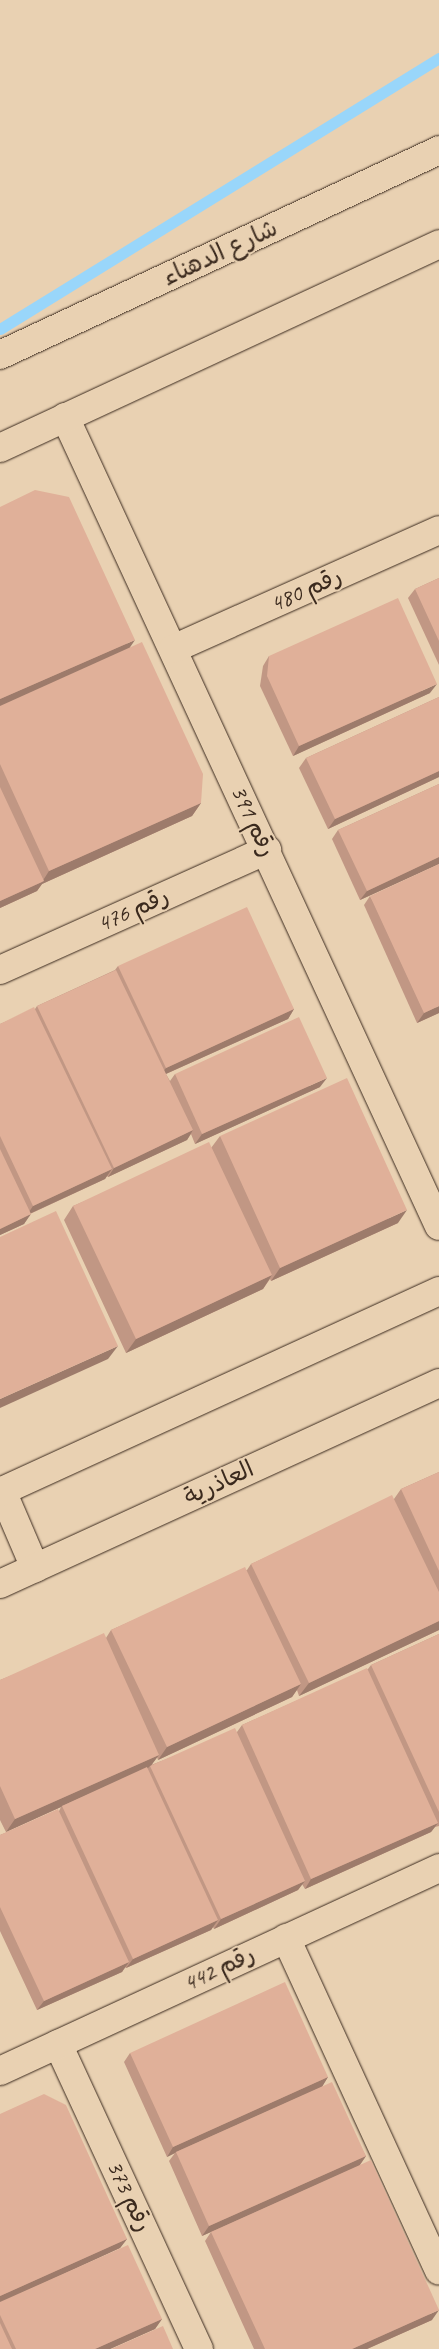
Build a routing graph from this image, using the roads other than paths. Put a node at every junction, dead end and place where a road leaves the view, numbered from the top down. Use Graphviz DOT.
graph roads {
  1 [pos="439,150"];
  2 [pos="439,244"];
  3 [pos="0,355"];
  4 [pos="65,417"];
  5 [pos="0,448"];
  6 [pos="439,530"];
  7 [pos="173,649"];
  8 [pos="267,850"];
  9 [pos="0,970"];
  10 [pos="439,1226"];
  11 [pos="439,1291"];
  12 [pos="439,1382"];
  13 [pos="1,1492"];
  14 [pos="35,1568"];
  15 [pos="0,1584"];
  16 [pos="439,1868"];
  17 [pos="286,1938"];
  18 [pos="58,2044"];
  19 [pos="0,2070"];
  20 [pos="439,2271"];
  21 [pos="199,2349"];
  1 -- 3 [label="street, شارع الدهناء"];
  2 -- 4 [label="street"];
  4 -- 5 [label="street"];
  4 -- 7 [label="street, رقم 391"];
  6 -- 7 [label="street, رقم 480"];
  7 -- 8 [label="street, رقم 391"];
  8 -- 9 [label="street, رقم 476"];
  8 -- 10 [label="street, رقم 391"];
  11 -- 13 [label="street"];
  12 -- 14 [label="street, العاذرية"];
  13 -- 14 [label="street"];
  14 -- 15 [label="street, العاذرية"];
  16 -- 17 [label="street, رقم 442"];
  17 -- 18 [label="street, رقم 442"];
  17 -- 20 [label="street"];
  18 -- 19 [label="street, رقم 442"];
  18 -- 21 [label="street, رقم 373"];
}
